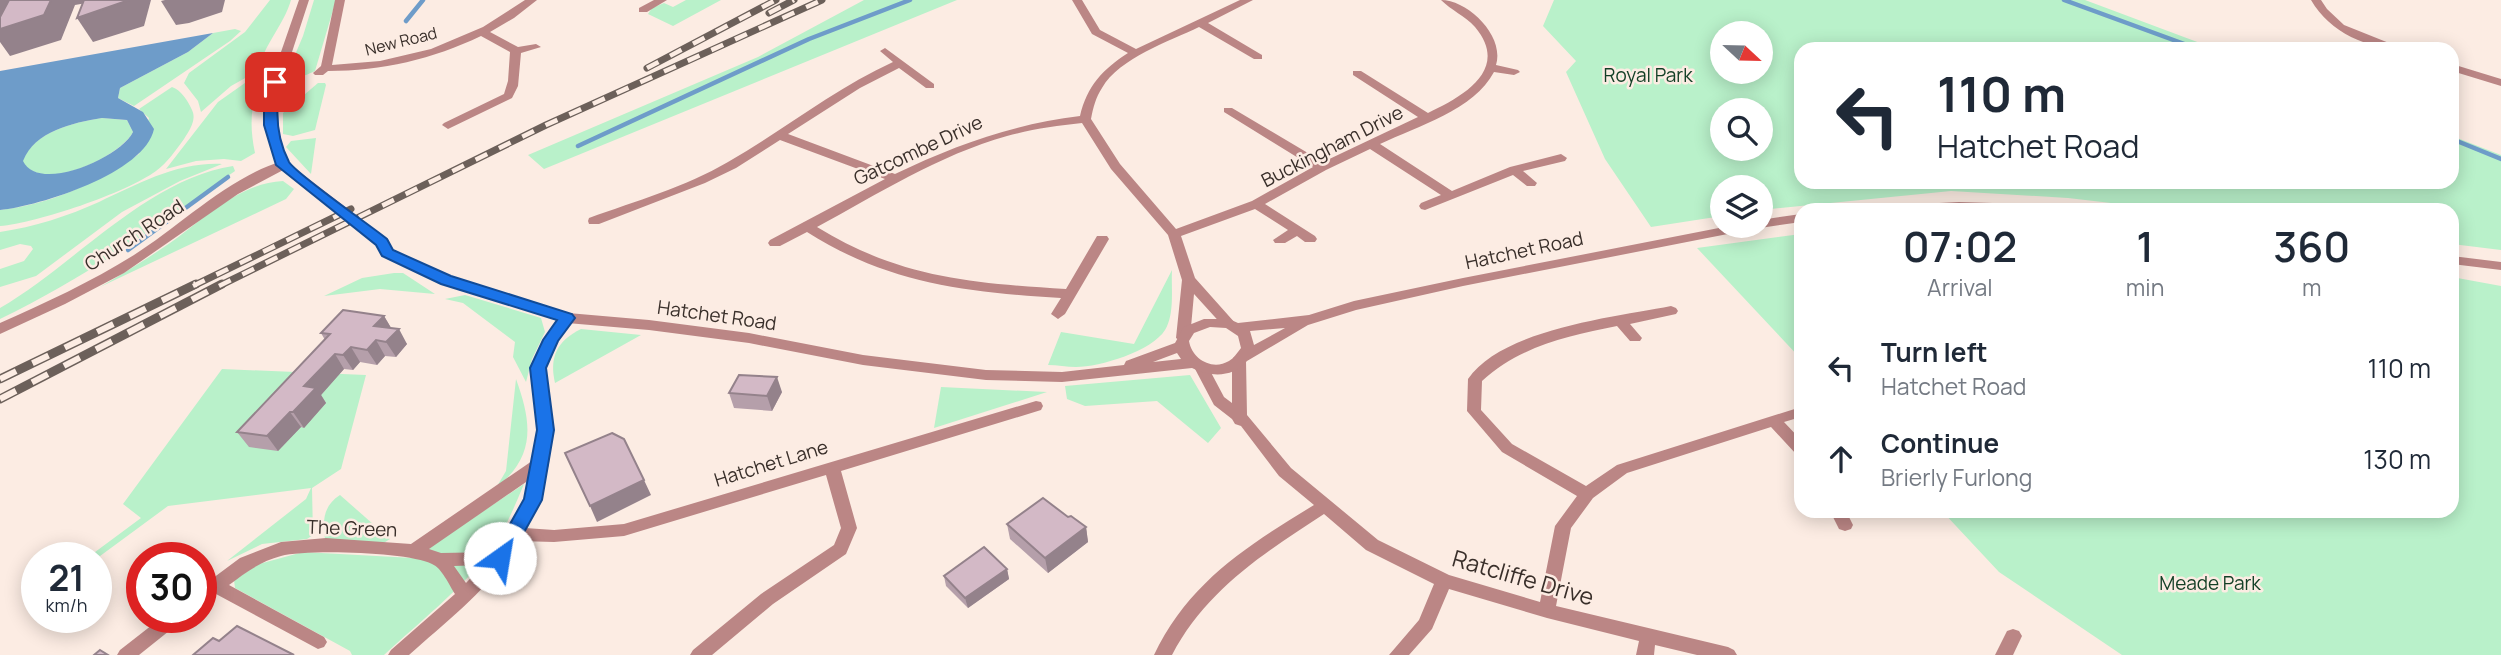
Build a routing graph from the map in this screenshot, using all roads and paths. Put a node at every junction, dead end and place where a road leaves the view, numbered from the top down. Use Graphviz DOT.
graph roads {
  1 [pos="304,0"];
  2 [pos="340,0"];
  3 [pos="532,0"];
  4 [pos="1077,0"];
  5 [pos="1248,0"];
  6 [pos="1446,0"];
  7 [pos="2316,0"];
  8 [pos="1200,23"];
  9 [pos="482,32"];
  10 [pos="2378,42"];
  11 [pos="536,47"];
  12 [pos="516,51"];
  13 [pos="885,51"];
  14 [pos="1136,53"];
  15 [pos="1258,57"];
  16 [pos="900,63"];
  17 [pos="1492,68"];
  18 [pos="2459,69"];
  19 [pos="1514,72"];
  20 [pos="1357,73"];
  21 [pos="1399,82"];
  22 [pos="2501,83"];
  23 [pos="930,86"];
  24 [pos="1385,89"];
  25 [pos="475,100"];
  26 [pos="486,107"];
  27 [pos="1228,110"];
  28 [pos="1427,118"];
  29 [pos="1085,119"];
  30 [pos="448,125"];
  31 [pos="781,136"];
  32 [pos="1371,144"];
  33 [pos="1561,158"];
  34 [pos="283,165"];
  35 [pos="1322,167"];
  36 [pos="1514,170"];
  37 [pos="893,178"];
  38 [pos="1531,183"];
  39 [pos="1451,196"];
  40 [pos="1256,204"];
  41 [pos="1425,206"];
  42 [pos="1794,219"];
  43 [pos="594,221"];
  44 [pos="1773,222"];
  45 [pos="808,227"];
  46 [pos="1297,231"];
  47 [pos="1710,233"];
  48 [pos="1174,234"];
  49 [pos="1102,239"];
  50 [pos="1310,239"];
  51 [pos="1280,240"];
  52 [pos="775,243"];
  53 [pos="2459,261"];
  54 [pos="2476,264"];
  55 [pos="2501,265"];
  56 [pos="2501,271"];
  57 [pos="1189,280"];
  58 [pos="1069,294"];
  59 [pos="1671,311"];
  60 [pos="1058,314"];
  61 [pos="567,318"];
  62 [pos="1310,320"];
  63 [pos="1621,322"];
  64 [pos="1234,326"];
  65 [pos="0,330"];
  66 [pos="1635,338"];
  67 [pos="1181,342"];
  68 [pos="1242,358"];
  69 [pos="1196,365"];
  70 [pos="1114,372"];
  71 [pos="1036,406"];
  72 [pos="1794,414"];
  73 [pos="1240,420"];
  74 [pos="1775,422"];
  75 [pos="1794,442"];
  76 [pos="541,463"];
  77 [pos="832,467"];
  78 [pos="1587,494"];
  79 [pos="1325,506"];
  80 [pos="515,534"];
  81 [pos="414,551"];
  82 [pos="500,558"];
  83 [pos="441,560"];
  84 [pos="1444,581"];
  85 [pos="217,584"];
  86 [pos="217,594"];
  87 [pos="465,595"];
  88 [pos="1547,611"];
  89 [pos="154,633"];
  90 [pos="1648,636"];
  91 [pos="2013,636"];
  92 [pos="318,642"];
  93 [pos="126,655"];
  94 [pos="397,655"];
  95 [pos="699,655"];
  96 [pos="1163,655"];
  97 [pos="1398,655"];
  98 [pos="1646,655"];
  99 [pos="1728,655"];
  100 [pos="2004,655"];
  1 -- 34 [label="street"];
  2 -- 9 [label="street, New Road"];
  3 -- 9 [label="street, New Road"];
  4 -- 14 [label="street"];
  5 -- 8 [label="street"];
  6 -- 17 [label="street"];
  7 -- 10 [label="street"];
  8 -- 14 [label="street"];
  8 -- 15 [label="street"];
  9 -- 12 [label="street"];
  11 -- 12 [label="street"];
  12 -- 26 [label="street"];
  13 -- 16 [label="street"];
  14 -- 29 [label="street"];
  16 -- 23 [label="street"];
  16 -- 31 [label="street"];
  17 -- 19 [label="street"];
  17 -- 28 [label="street, Buckingham Drive"];
  18 -- 22 [label="street"];
  20 -- 24 [label="street"];
  21 -- 24 [label="street"];
  24 -- 28 [label="street"];
  25 -- 26 [label="street"];
  26 -- 30 [label="street"];
  27 -- 35 [label="street"];
  28 -- 32 [label="street, Buckingham Drive"];
  29 -- 37 [label="street, Gatcombe Drive"];
  29 -- 48 [label="street"];
  31 -- 37 [label="street"];
  31 -- 43 [label="street"];
  32 -- 35 [label="street, Buckingham Drive"];
  32 -- 39 [label="street"];
  33 -- 36 [label="street"];
  34 -- 61 [label="street, Hatchet Road"];
  34 -- 65 [label="street, Church Road"];
  35 -- 40 [label="street, Buckingham Drive"];
  36 -- 38 [label="street"];
  36 -- 39 [label="street"];
  37 -- 45 [label="street, Gatcombe Drive"];
  39 -- 41 [label="street"];
  40 -- 46 [label="street"];
  40 -- 48 [label="street, Buckingham Drive"];
  42 -- 44 [label="street"];
  45 -- 52 [label="street, Gatcombe Drive"];
  45 -- 58 [label="street"];
  46 -- 50 [label="street"];
  46 -- 51 [label="street"];
  47 -- 62 [label="street, Hatchet Road"];
  48 -- 57 [label="street"];
  49 -- 58 [label="street"];
  53 -- 54 [label="street"];
  54 -- 55 [label="street"];
  54 -- 56 [label="street"];
  57 -- 64 [label="street"];
  57 -- 67 [label="street"];
  58 -- 60 [label="street"];
  59 -- 63 [label="street"];
  61 -- 70 [label="street, Hatchet Road"];
  61 -- 76 [label="street"];
  62 -- 64 [label="street, Hatchet Road"];
  62 -- 68 [label="street, Hatchet Road"];
  63 -- 66 [label="street"];
  63 -- 78 [label="street"];
  64 -- 67 [label="street"];
  64 -- 68 [label="street"];
  67 -- 69 [label="street"];
  67 -- 70 [label="street, Hatchet Road"];
  68 -- 69 [label="street"];
  68 -- 73 [label="street"];
  69 -- 70 [label="street, Hatchet Road"];
  69 -- 73 [label="street, Ratcliffe Drive"];
  71 -- 77 [label="street, Hatchet Lane"];
  72 -- 74 [label="street"];
  73 -- 79 [label="street, Ratcliffe Drive"];
  74 -- 75 [label="street"];
  74 -- 78 [label="street"];
  76 -- 80 [label="street"];
  76 -- 81 [label="street, The Green"];
  77 -- 80 [label="street, Hatchet Lane"];
  77 -- 95 [label="street"];
  78 -- 88 [label="street"];
  79 -- 84 [label="street, Ratcliffe Drive"];
  79 -- 96 [label="street"];
  80 -- 82 [label="street"];
  81 -- 83 [label="street, The Green"];
  81 -- 85 [label="street, The Green"];
  82 -- 83 [label="street, The Green"];
  82 -- 87 [label="street"];
  83 -- 87 [label="street"];
  84 -- 88 [label="street, Ratcliffe Drive"];
  84 -- 97 [label="street"];
  86 -- 92 [label="street, The Green"];
  87 -- 94 [label="street"];
  88 -- 90 [label="street, Ratcliffe Drive"];
  89 -- 93 [label="street"];
  90 -- 98 [label="street"];
  90 -- 99 [label="street, Ratcliffe Drive"];
  91 -- 100 [label="street"];
}
